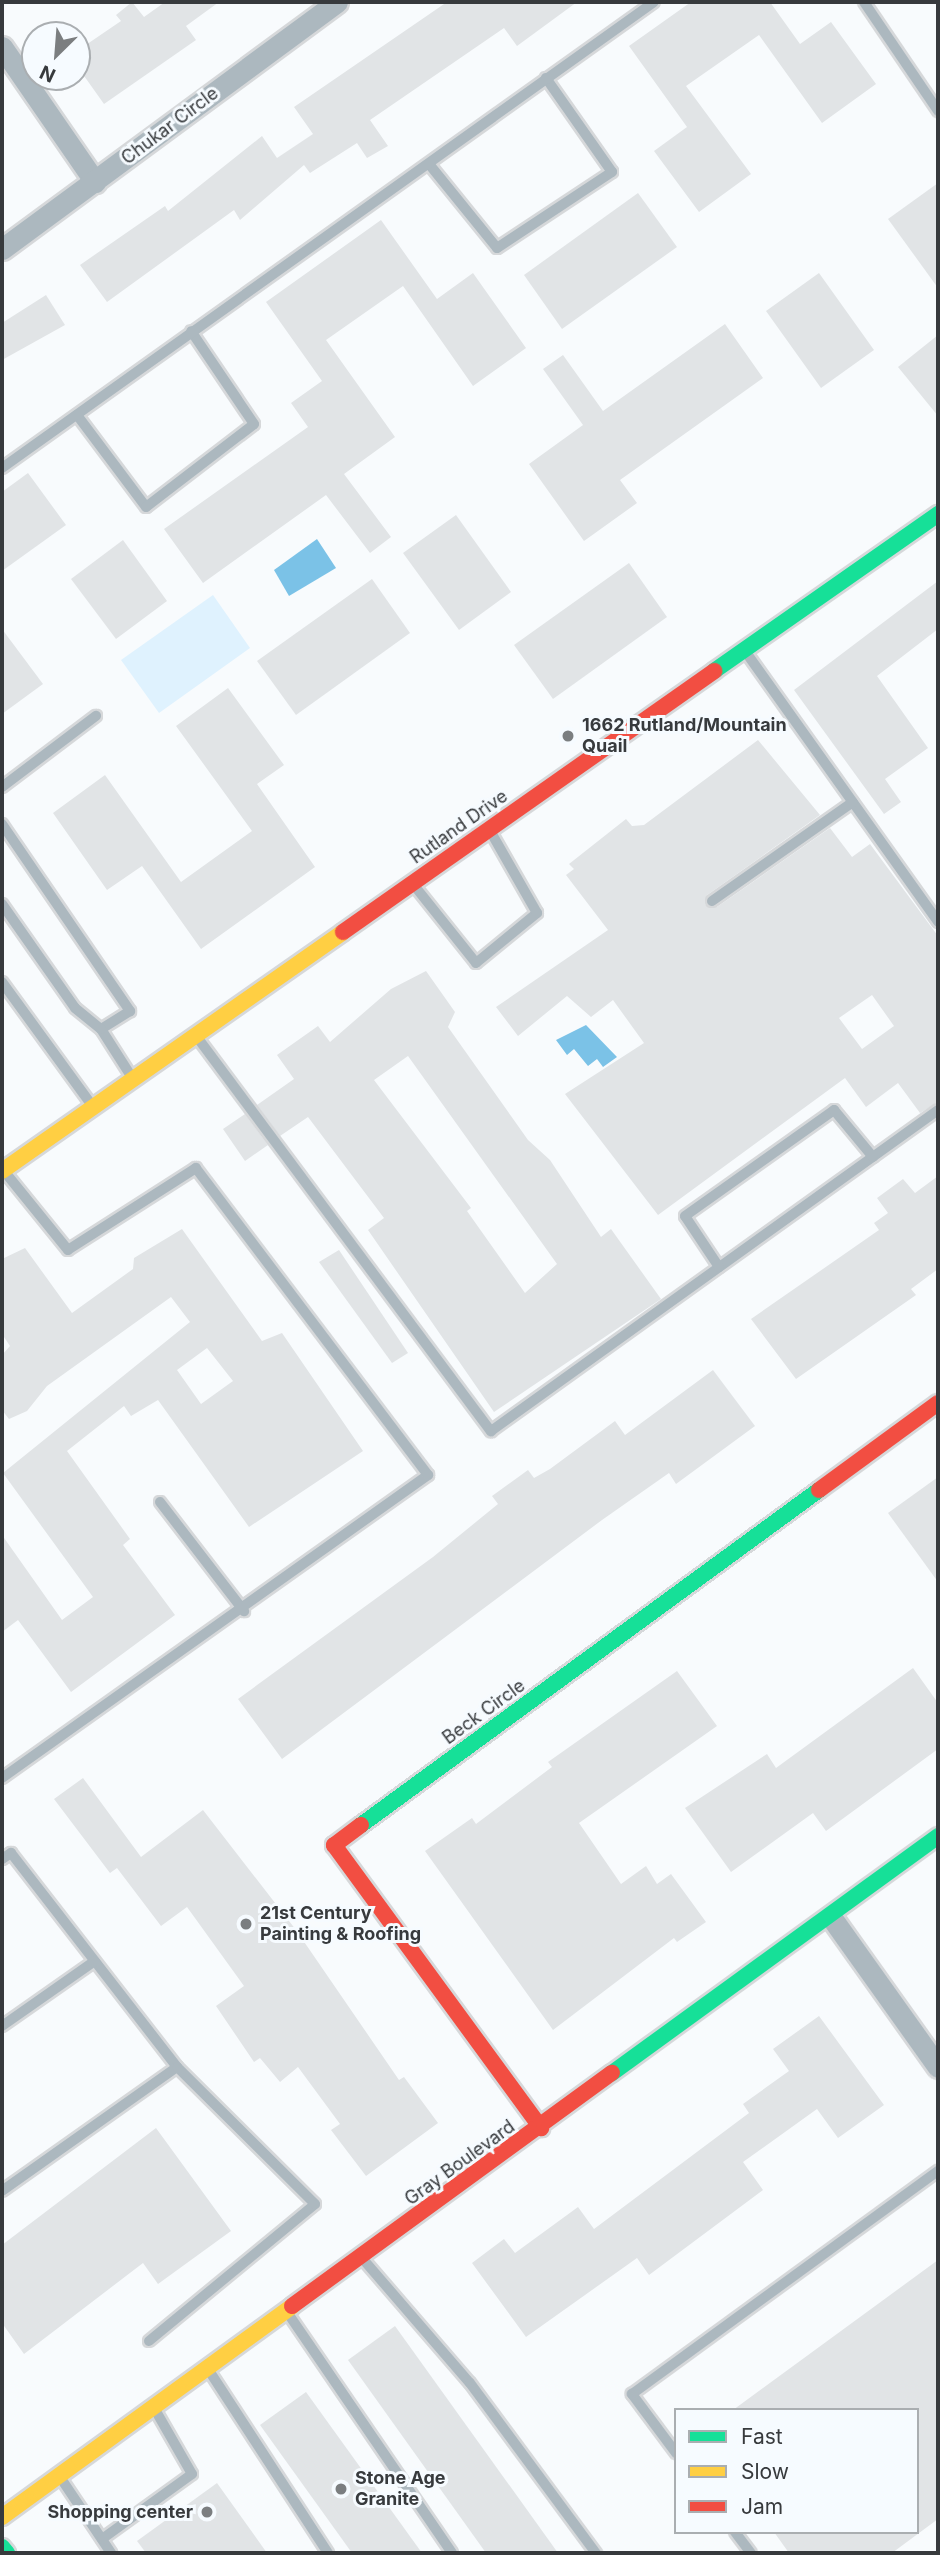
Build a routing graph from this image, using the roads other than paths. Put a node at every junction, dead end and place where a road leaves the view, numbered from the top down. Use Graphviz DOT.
graph roads {
  1 [pos="337,2"];
  2 [pos="654,2"];
  3 [pos="864,2"];
  4 [pos="2,47"];
  5 [pos="547,78"];
  6 [pos="938,111"];
  7 [pos="429,164"];
  8 [pos="95,181"];
  9 [pos="2,249"];
  10 [pos="191,331"];
  11 [pos="77,415"];
  12 [pos="2,468"];
  13 [pos="938,514"];
  14 [pos="745,650"];
  15 [pos="96,716"];
  16 [pos="2,787"];
  17 [pos="853,802"];
  18 [pos="2,824"];
  19 [pos="489,829"];
  20 [pos="413,883"];
  21 [pos="712,901"];
  22 [pos="2,904"];
  23 [pos="938,922"];
  24 [pos="2,982"];
  25 [pos="102,1029"];
  26 [pos="195,1035"];
  27 [pos="133,1079"];
  28 [pos="93,1107"];
  29 [pos="938,1110"];
  30 [pos="873,1157"];
  31 [pos="2,1170"];
  32 [pos="719,1267"];
  33 [pos="938,1403"];
  34 [pos="160,1502"];
  35 [pos="244,1611"];
  36 [pos="2,1778"];
  37 [pos="938,1836"];
  38 [pos="2,1859"];
  39 [pos="831,1917"];
  40 [pos="95,1961"];
  41 [pos="2,2026"];
  42 [pos="177,2067"];
  43 [pos="938,2067"];
  44 [pos="541,2128"];
  45 [pos="938,2171"];
  46 [pos="2,2191"];
  47 [pos="362,2258"];
  48 [pos="287,2312"];
  49 [pos="149,2341"];
  50 [pos="208,2369"];
  51 [pos="154,2407"];
  52 [pos="674,2450"];
  53 [pos="59,2476"];
  54 [pos="2,2517"];
  55 [pos="737,2534"];
  56 [pos="102,2539"];
  57 [pos="2,2547"];
  58 [pos="7,2553"];
  59 [pos="111,2553"];
  60 [pos="328,2553"];
  61 [pos="452,2553"];
  62 [pos="596,2553"];
  63 [pos="751,2553"];
  1 -- 8 [label="street, Chukar Circle"];
  2 -- 5 [label="lane"];
  3 -- 6 [label="lane"];
  4 -- 8 [label="street"];
  5 -- 7 [label="lane"];
  5 -- 7 [label="lane"];
  7 -- 10 [label="lane"];
  8 -- 9 [label="street, Chukar Circle"];
  10 -- 11 [label="lane"];
  10 -- 11 [label="lane"];
  11 -- 12 [label="lane"];
  13 -- 14 [label="street, Rutland Drive"];
  14 -- 17 [label="lane"];
  14 -- 19 [label="street, Rutland Drive"];
  15 -- 16 [label="lane"];
  17 -- 21 [label="lane"];
  17 -- 23 [label="lane"];
  18 -- 25 [label="lane"];
  19 -- 20 [label="street, Rutland Drive"];
  19 -- 20 [label="lane"];
  20 -- 26 [label="street, Rutland Drive"];
  22 -- 25 [label="lane"];
  24 -- 28 [label="lane"];
  25 -- 27 [label="lane"];
  26 -- 27 [label="street, Rutland Drive"];
  26 -- 32 [label="lane"];
  27 -- 28 [label="street, Rutland Drive"];
  28 -- 31 [label="street, Rutland Drive"];
  29 -- 30 [label="lane"];
  30 -- 32 [label="lane"];
  30 -- 32 [label="lane"];
  31 -- 35 [label="lane"];
  33 -- 44 [label="street, Beck Circle"];
  34 -- 35 [label="lane"];
  35 -- 36 [label="lane"];
  37 -- 39 [label="street, Gray Boulevard"];
  38 -- 40 [label="lane"];
  39 -- 43 [label="street"];
  39 -- 44 [label="street, Gray Boulevard"];
  40 -- 41 [label="lane"];
  40 -- 42 [label="lane"];
  42 -- 46 [label="lane"];
  42 -- 49 [label="lane"];
  44 -- 47 [label="street, Gray Boulevard"];
  45 -- 52 [label="lane"];
  47 -- 48 [label="street, Gray Boulevard"];
  47 -- 62 [label="lane"];
  48 -- 50 [label="street, Gray Boulevard"];
  48 -- 61 [label="lane"];
  50 -- 51 [label="street, Gray Boulevard"];
  50 -- 60 [label="lane"];
  51 -- 53 [label="street, Gray Boulevard"];
  51 -- 56 [label="lane"];
  53 -- 54 [label="street, Gray Boulevard"];
  53 -- 56 [label="lane"];
  55 -- 63 [label="lane"];
  56 -- 59 [label="lane"];
  57 -- 58 [label="street"];
}
